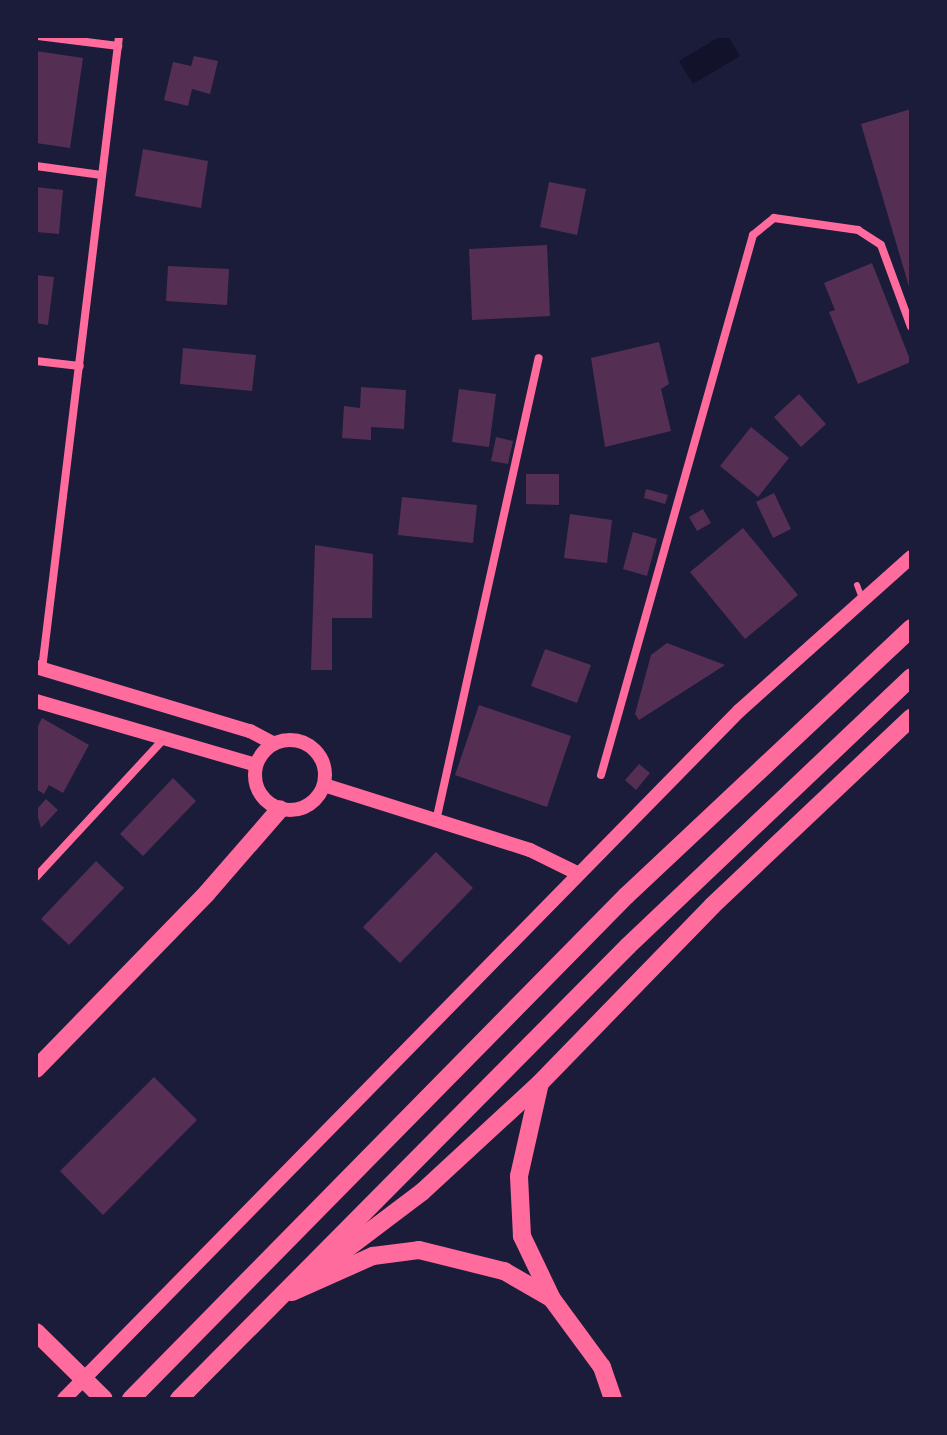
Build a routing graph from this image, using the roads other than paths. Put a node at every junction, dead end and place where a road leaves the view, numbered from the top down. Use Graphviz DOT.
graph roads {
  1 [pos="38,36"];
  2 [pos="119,36"];
  3 [pos="118,46"];
  4 [pos="36,166"];
  5 [pos="101,175"];
  6 [pos="911,327"];
  7 [pos="539,358"];
  8 [pos="36,361"];
  9 [pos="80,366"];
  10 [pos="911,557"];
  11 [pos="911,628"];
  12 [pos="39,668"];
  13 [pos="911,677"];
  14 [pos="36,701"];
  15 [pos="911,718"];
  16 [pos="164,739"];
  17 [pos="274,744"];
  18 [pos="256,765"];
  19 [pos="601,775"];
  20 [pos="324,785"];
  21 [pos="280,809"];
  22 [pos="436,821"];
  23 [pos="577,873"];
  24 [pos="36,877"];
  25 [pos="36,1069"];
  26 [pos="540,1083"];
  27 [pos="282,1296"];
  28 [pos="552,1299"];
  29 [pos="36,1332"];
  30 [pos="64,1399"];
  31 [pos="104,1399"];
  32 [pos="131,1399"];
  33 [pos="179,1399"];
  34 [pos="613,1399"];
  1 -- 3 [label="street"];
  2 -- 3 [label="street"];
  3 -- 5 [label="street"];
  4 -- 5 [label="street"];
  5 -- 9 [label="street"];
  6 -- 19 [label="street"];
  7 -- 22 [label="street"];
  8 -- 9 [label="street"];
  9 -- 12 [label="street"];
  10 -- 23 [label="street"];
  11 -- 32 [label="highway"];
  12 -- 17 [label="street"];
  13 -- 27 [label="highway"];
  14 -- 16 [label="street"];
  15 -- 26 [label="highway"];
  16 -- 18 [label="street"];
  16 -- 24 [label="street"];
  17 -- 18 [label="street"];
  17 -- 20 [label="street"];
  18 -- 21 [label="street"];
  20 -- 21 [label="street"];
  20 -- 22 [label="street"];
  21 -- 25 [label="highway"];
  22 -- 23 [label="street"];
  23 -- 30 [label="street"];
  26 -- 27 [label="highway"];
  26 -- 28 [label="highway"];
  27 -- 28 [label="highway"];
  27 -- 33 [label="highway"];
  28 -- 34 [label="highway"];
  29 -- 31 [label="highway"];
}
